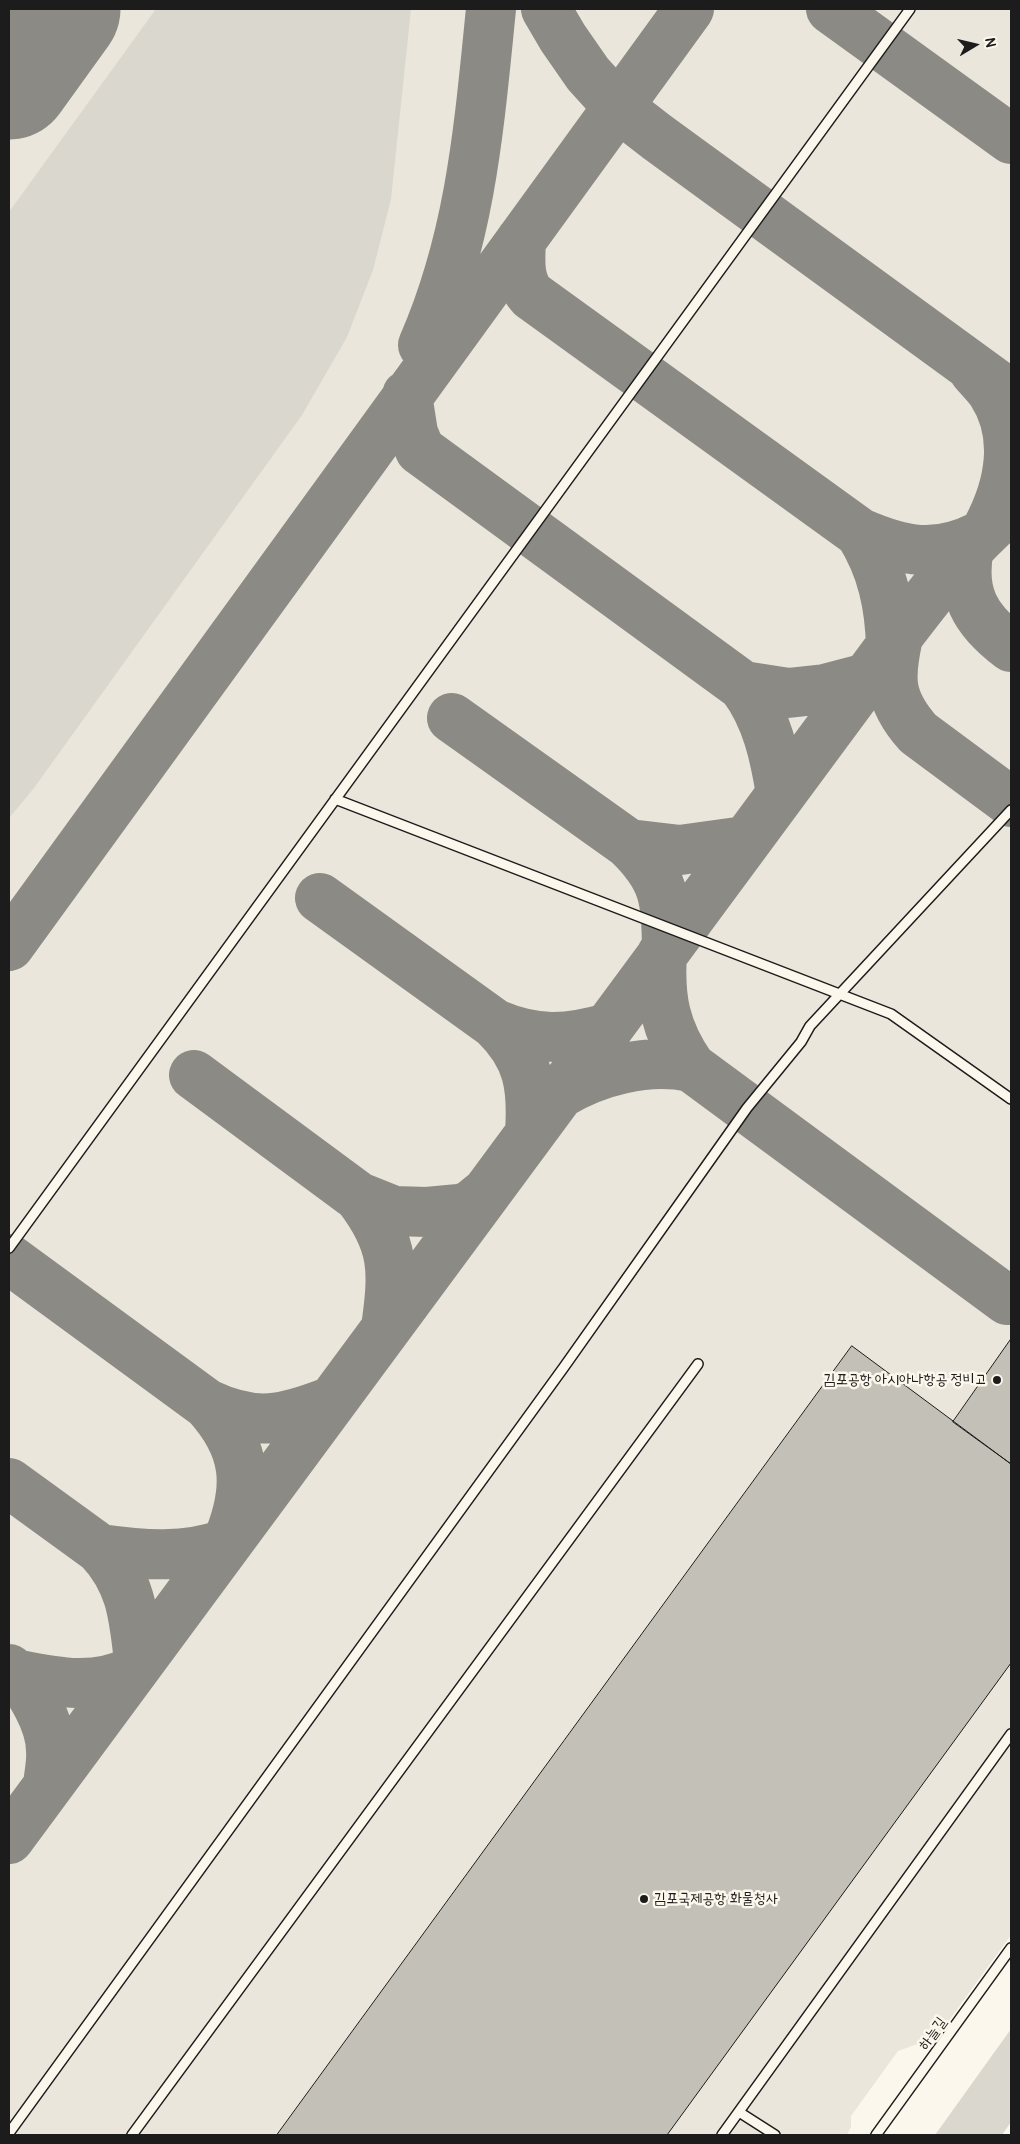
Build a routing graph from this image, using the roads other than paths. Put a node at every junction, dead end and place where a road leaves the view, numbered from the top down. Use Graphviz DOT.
graph roads {
  1 [pos="910,9"];
  2 [pos="335,799"];
  3 [pos="1011,810"];
  4 [pos="840,994"];
  5 [pos="1011,1099"];
  6 [pos="9,1248"];
  7 [pos="698,1364"];
  8 [pos="1011,1734"];
  9 [pos="1010,1952"];
  10 [pos="738,2112"];
  11 [pos="9,2133"];
  12 [pos="132,2135"];
  13 [pos="722,2135"];
  14 [pos="774,2135"];
  15 [pos="876,2135"];
  1 -- 2 [label="lane"];
  2 -- 4 [label="lane"];
  2 -- 6 [label="lane"];
  3 -- 4 [label="lane"];
  4 -- 5 [label="lane"];
  4 -- 11 [label="lane"];
  7 -- 12 [label="lane"];
  8 -- 10 [label="lane"];
  9 -- 15 [label="lane, 하늘길"];
  10 -- 13 [label="lane"];
  10 -- 14 [label="lane"];
}
